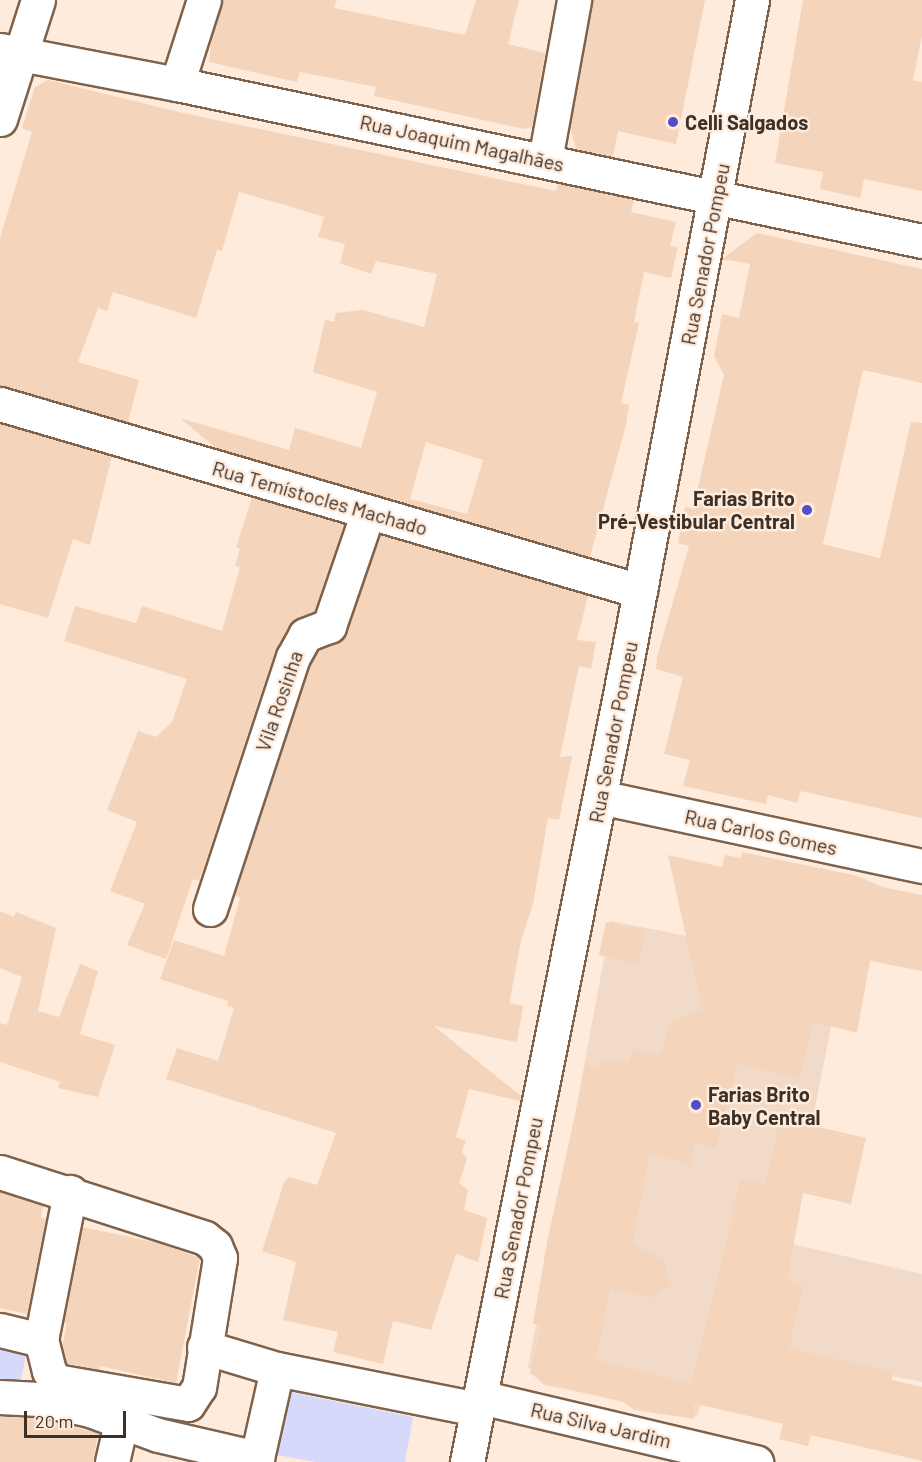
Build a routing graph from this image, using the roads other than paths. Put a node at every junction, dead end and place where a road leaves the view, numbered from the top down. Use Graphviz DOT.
graph roads {
  1 [pos="38,0"];
  2 [pos="204,0"];
  3 [pos="574,0"];
  4 [pos="752,0"];
  5 [pos="10,52"];
  6 [pos="177,84"];
  7 [pos="0,118"];
  8 [pos="545,160"];
  9 [pos="716,197"];
  10 [pos="922,241"];
  11 [pos="0,405"];
  12 [pos="368,512"];
  13 [pos="640,591"];
  14 [pos="600,798"];
  15 [pos="922,866"];
  16 [pos="210,909"];
  17 [pos="0,1172"];
  18 [pos="70,1192"];
  19 [pos="0,1330"];
  20 [pos="41,1340"];
  21 [pos="204,1347"];
  22 [pos="277,1369"];
  23 [pos="0,1397"];
  24 [pos="479,1403"];
  25 [pos="121,1423"];
  26 [pos="256,1460"];
  27 [pos="112,1462"];
  28 [pos="467,1462"];
  29 [pos="756,1462"];
  1 -- 5 [label="street"];
  2 -- 6 [label="street"];
  3 -- 8 [label="street"];
  4 -- 9 [label="street, Rua Senador Pompeu"];
  5 -- 6 [label="street, Rua Joaquim Magalhães"];
  5 -- 7 [label="street"];
  6 -- 8 [label="street, Rua Joaquim Magalhães"];
  8 -- 9 [label="street, Rua Joaquim Magalhães"];
  9 -- 10 [label="street, Rua Joaquim Magalhães"];
  9 -- 13 [label="street, Rua Senador Pompeu"];
  11 -- 12 [label="street, Rua Temístocles Machado"];
  12 -- 13 [label="street, Rua Temístocles Machado"];
  12 -- 16 [label="street, Vila Rosinha"];
  13 -- 14 [label="street, Rua Senador Pompeu"];
  14 -- 15 [label="street, Rua Carlos Gomes"];
  14 -- 24 [label="street, Rua Senador Pompeu"];
  17 -- 18 [label="street"];
  18 -- 20 [label="street"];
  18 -- 21 [label="street"];
  19 -- 20 [label="street"];
  20 -- 21 [label="street"];
  21 -- 22 [label="street, Rua Silva Jardim"];
  22 -- 24 [label="street, Rua Silva Jardim"];
  22 -- 26 [label="street"];
  23 -- 25 [label="street"];
  24 -- 28 [label="street, Rua Senador Pompeu"];
  24 -- 29 [label="street, Rua Silva Jardim"];
  25 -- 26 [label="street"];
  25 -- 27 [label="street"];
}
